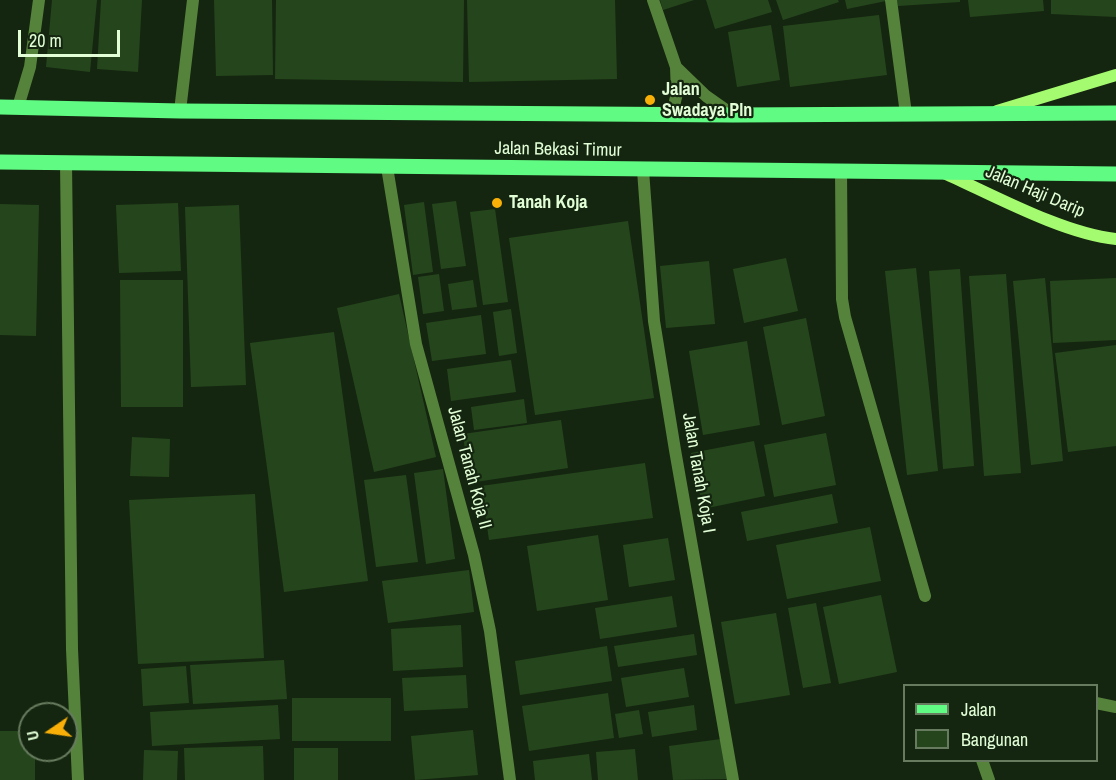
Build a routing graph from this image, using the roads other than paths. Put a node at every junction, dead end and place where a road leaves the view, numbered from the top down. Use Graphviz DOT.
graph roads {
  1 [pos="39,0"];
  2 [pos="193,0"];
  3 [pos="652,0"];
  4 [pos="891,0"];
  5 [pos="676,67"];
  6 [pos="1116,75"];
  7 [pos="0,107"];
  8 [pos="18,107"];
  9 [pos="180,111"];
  10 [pos="990,113"];
  11 [pos="1116,113"];
  12 [pos="672,114"];
  13 [pos="906,114"];
  14 [pos="733,115"];
  15 [pos="0,162"];
  16 [pos="66,163"];
  17 [pos="387,167"];
  18 [pos="643,170"];
  19 [pos="841,170"];
  20 [pos="941,172"];
  21 [pos="1116,174"];
  22 [pos="1116,239"];
  23 [pos="925,597"];
  24 [pos="1098,703"];
  25 [pos="1116,706"];
  26 [pos="983,762"];
  27 [pos="78,780"];
  28 [pos="510,780"];
  29 [pos="733,780"];
  30 [pos="989,780"];
  1 -- 8 [label="street"];
  2 -- 9 [label="street"];
  3 -- 5 [label="street"];
  4 -- 13 [label="street"];
  5 -- 12 [label="street"];
  5 -- 14 [label="street"];
  6 -- 10 [label="main road"];
  7 -- 8 [label="main road, Jalan Bekasi Timur"];
  8 -- 9 [label="main road, Jalan Bekasi Timur"];
  9 -- 12 [label="main road, Jalan Bekasi Timur"];
  10 -- 11 [label="main road, Jalan Bekasi Timur"];
  10 -- 13 [label="main road, Jalan Bekasi Timur"];
  12 -- 14 [label="main road, Jalan Bekasi Timur"];
  13 -- 14 [label="main road, Jalan Bekasi Timur"];
  15 -- 16 [label="main road, Jalan Bekasi Timur"];
  16 -- 17 [label="main road, Jalan Bekasi Timur"];
  16 -- 27 [label="street"];
  17 -- 18 [label="main road, Jalan Bekasi Timur"];
  17 -- 28 [label="street, Jalan Tanah Koja II"];
  18 -- 19 [label="main road, Jalan Bekasi Timur"];
  18 -- 29 [label="street, Jalan Tanah Koja I"];
  19 -- 20 [label="main road, Jalan Bekasi Timur"];
  19 -- 23 [label="street"];
  20 -- 21 [label="main road, Jalan Bekasi Timur"];
  20 -- 22 [label="main road, Jalan Haji Darip"];
  24 -- 25 [label="street"];
  26 -- 30 [label="street"];
}
